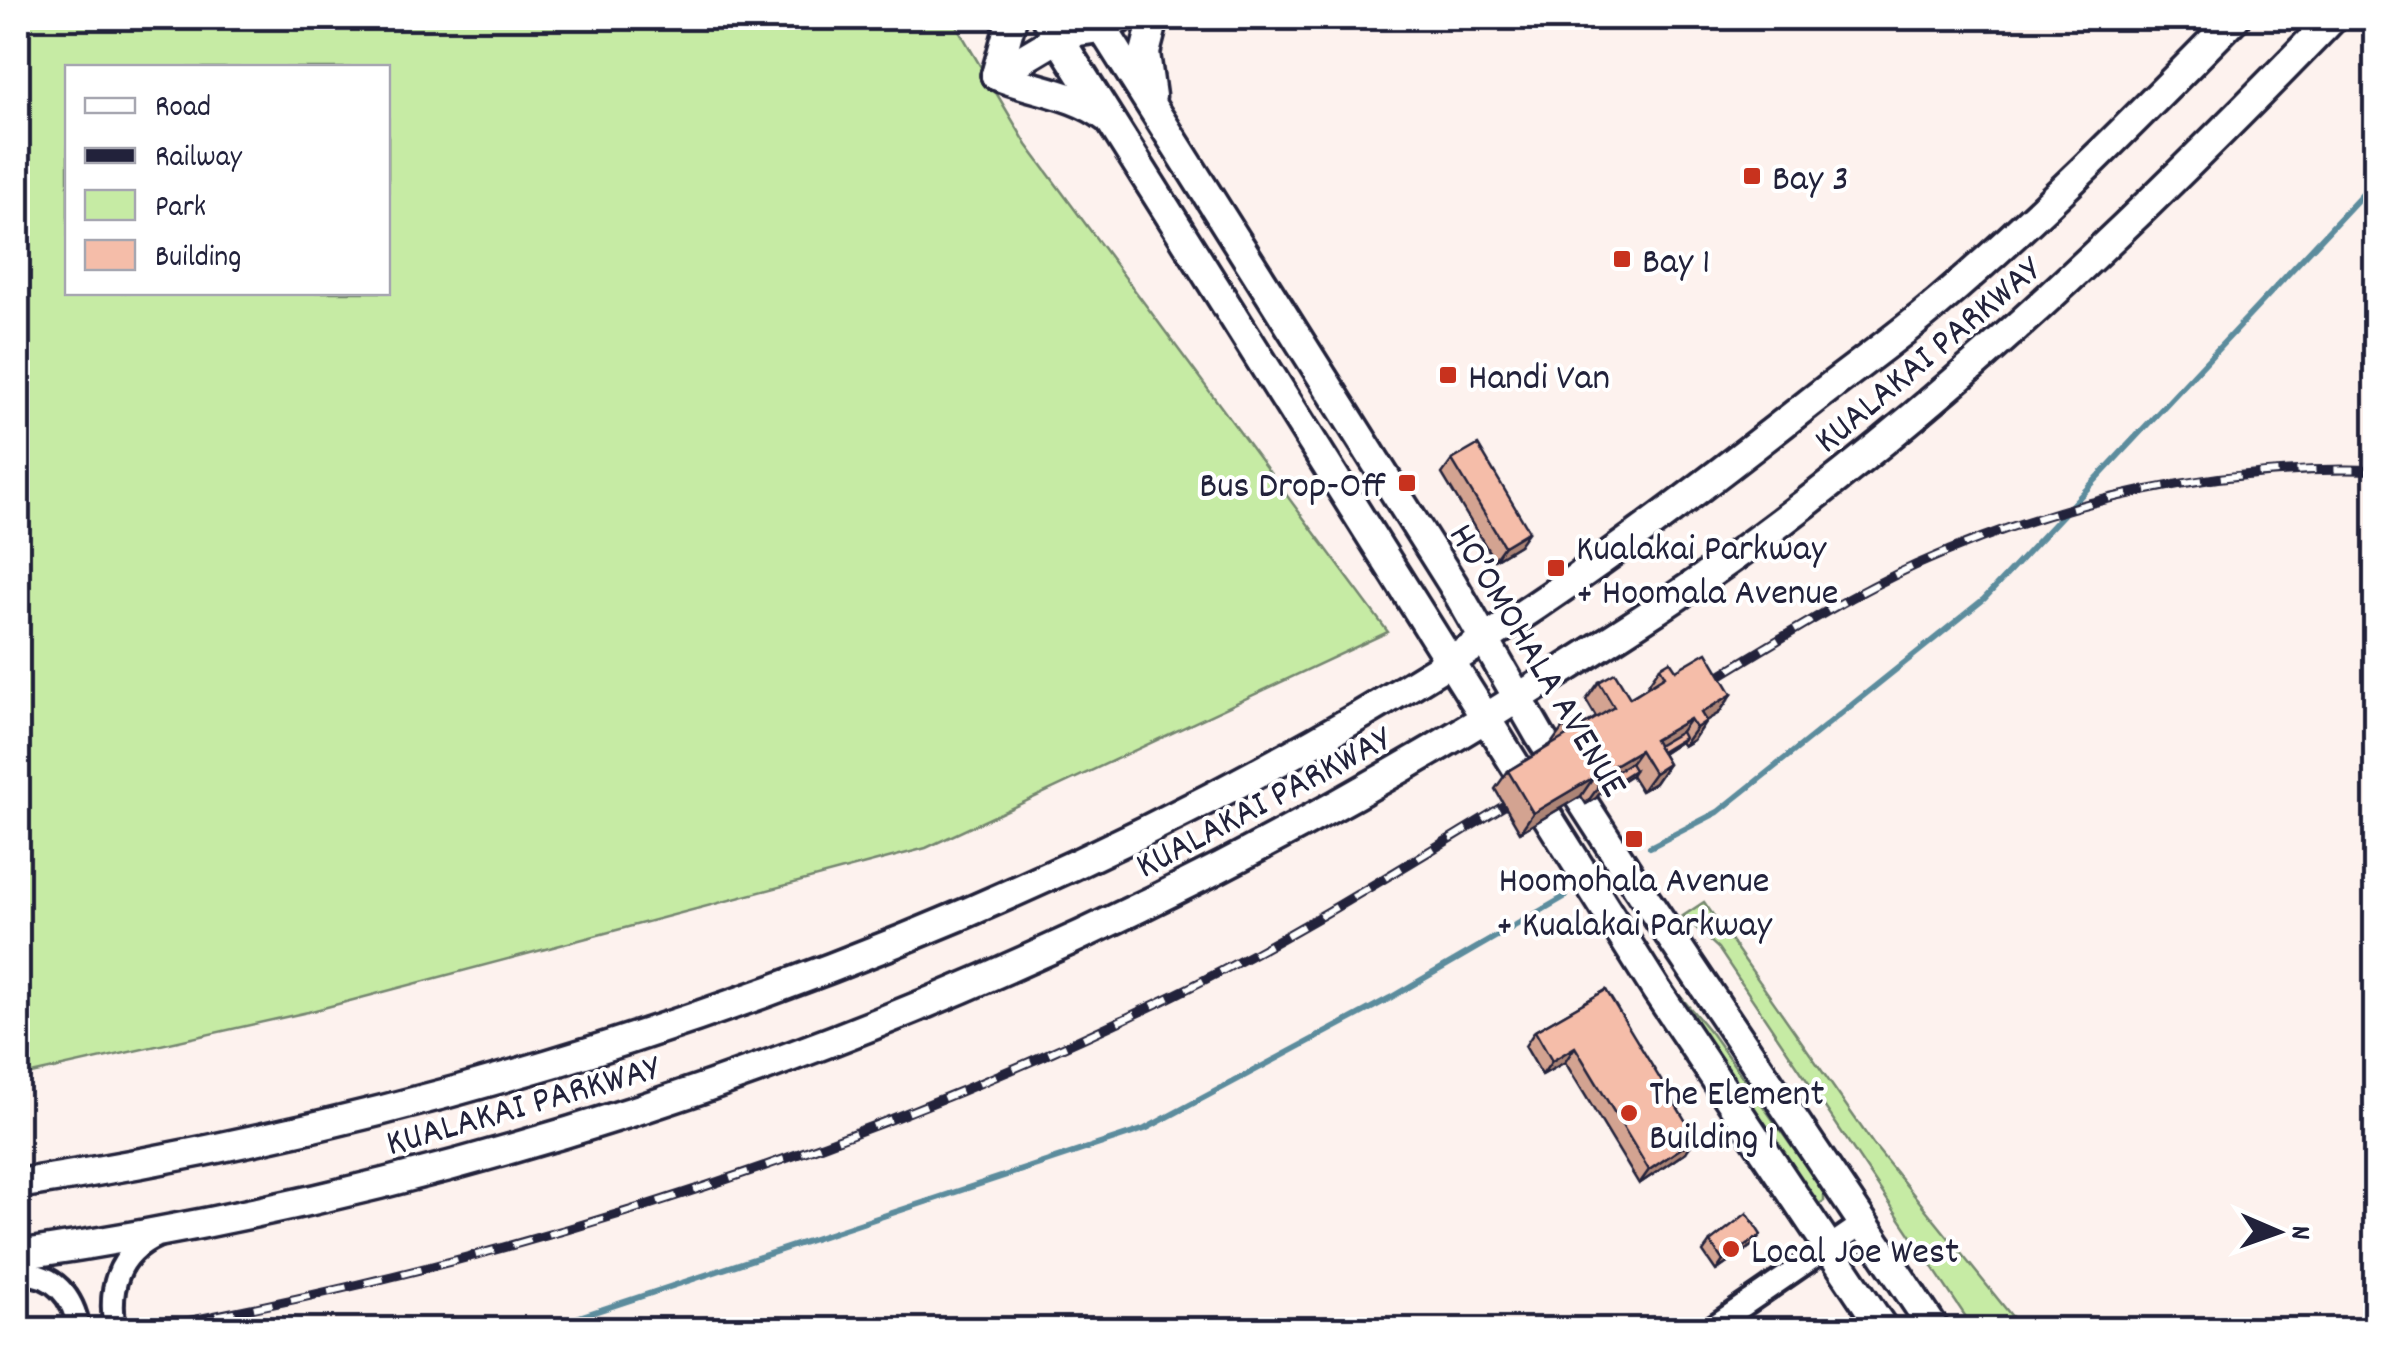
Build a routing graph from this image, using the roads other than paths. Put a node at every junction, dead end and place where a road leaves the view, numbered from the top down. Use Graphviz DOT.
graph roads {
  1 [pos="1012,18"];
  2 [pos="1154,18"];
  3 [pos="2234,18"];
  4 [pos="2332,18"];
  5 [pos="1110,22"];
  6 [pos="1059,24"];
  7 [pos="996,75"];
  8 [pos="1155,112"];
  9 [pos="1112,123"];
  10 [pos="1485,640"];
  11 [pos="1452,661"];
  12 [pos="1518,697"];
  13 [pos="1486,718"];
  14 [pos="18,1184"];
  15 [pos="1862,1224"];
  16 [pos="184,1228"];
  17 [pos="1828,1248"];
  18 [pos="18,1256"];
  19 [pos="18,1274"];
  20 [pos="114,1328"];
  21 [pos="79,1330"];
  22 [pos="1708,1330"];
  23 [pos="1884,1330"];
  24 [pos="1934,1330"];
  1 -- 7 [label="main road"];
  2 -- 8 [label="main road"];
  3 -- 10 [label="main road, KUALAKAI PARKWAY"];
  4 -- 12 [label="main road, KUALAKAI PARKWAY"];
  5 -- 6 [label="street"];
  5 -- 8 [label="main road, HO’OMOHALA AVENUE"];
  6 -- 7 [label="main road"];
  6 -- 9 [label="main road, HO’OMOHALA AVENUE"];
  7 -- 9 [label="main road"];
  8 -- 10 [label="main road, HO’OMOHALA AVENUE"];
  9 -- 11 [label="main road, HO’OMOHALA AVENUE"];
  10 -- 11 [label="main road, KUALAKAI PARKWAY"];
  10 -- 12 [label="main road, HO’OMOHALA AVENUE"];
  11 -- 13 [label="main road, HO’OMOHALA AVENUE"];
  11 -- 14 [label="main road, KUALAKAI PARKWAY"];
  12 -- 13 [label="main road, KUALAKAI PARKWAY"];
  12 -- 15 [label="main road, HO’OMOHALA AVENUE"];
  13 -- 16 [label="main road, KUALAKAI PARKWAY"];
  13 -- 17 [label="main road, HO’OMOHALA AVENUE"];
  15 -- 17 [label="street"];
  15 -- 24 [label="main road, HO’OMOHALA AVENUE"];
  16 -- 18 [label="main road, KUALAKAI PARKWAY"];
  16 -- 20 [label="street"];
  17 -- 22 [label="street"];
  17 -- 23 [label="main road, HO’OMOHALA AVENUE"];
  19 -- 21 [label="street"];
}
